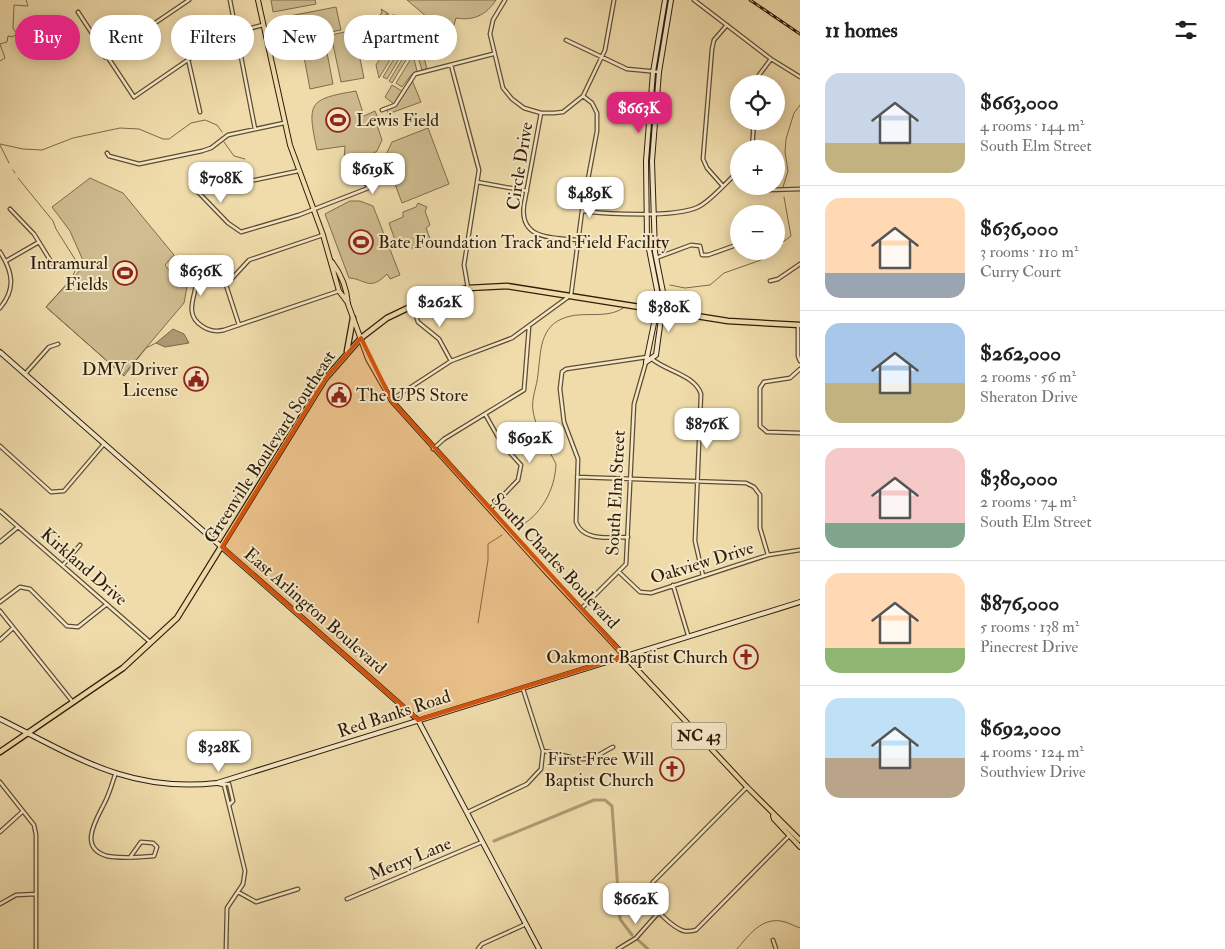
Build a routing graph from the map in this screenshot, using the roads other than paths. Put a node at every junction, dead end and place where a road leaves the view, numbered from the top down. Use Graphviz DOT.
graph roads {
  1 [pos="189,0"];
  2 [pos="230,0"];
  3 [pos="258,0"];
  4 [pos="505,0"];
  5 [pos="614,0"];
  6 [pos="665,0"];
  7 [pos="671,0"];
  8 [pos="694,0"];
  9 [pos="78,12"];
  10 [pos="233,15"];
  11 [pos="161,19"];
  12 [pos="263,25"];
  13 [pos="727,25"];
  14 [pos="254,27"];
  15 [pos="660,30"];
  16 [pos="665,31"];
  17 [pos="90,32"];
  18 [pos="566,40"];
  19 [pos="493,54"];
  20 [pos="602,58"];
  21 [pos="771,59"];
  22 [pos="107,60"];
  23 [pos="187,60"];
  24 [pos="188,60"];
  25 [pos="242,60"];
  26 [pos="451,64"];
  27 [pos="653,72"];
  28 [pos="659,72"];
  29 [pos="759,75"];
  30 [pos="800,77"];
  31 [pos="583,96"];
  32 [pos="382,110"];
  33 [pos="200,112"];
  34 [pos="541,113"];
  35 [pos="284,123"];
  36 [pos="649,123"];
  37 [pos="654,124"];
  38 [pos="256,129"];
  39 [pos="107,153"];
  40 [pos="646,161"];
  41 [pos="652,161"];
  42 [pos="298,170"];
  43 [pos="730,178"];
  44 [pos="477,182"];
  45 [pos="366,183"];
  46 [pos="722,185"];
  47 [pos="371,187"];
  48 [pos="785,189"];
  49 [pos="800,189"];
  50 [pos="361,190"];
  51 [pos="527,191"];
  52 [pos="10,209"];
  53 [pos="313,209"];
  54 [pos="582,212"];
  55 [pos="653,212"];
  56 [pos="647,213"];
  57 [pos="323,235"];
  58 [pos="579,240"];
  59 [pos="38,242"];
  60 [pos="730,247"];
  61 [pos="0,252"];
  62 [pos="183,258"];
  63 [pos="656,258"];
  64 [pos="650,260"];
  65 [pos="6,261"];
  66 [pos="332,262"];
  67 [pos="800,264"];
  68 [pos="55,268"];
  69 [pos="770,281"];
  70 [pos="468,288"];
  71 [pos="657,290"];
  72 [pos="664,290"];
  73 [pos="339,291"];
  74 [pos="571,295"];
  75 [pos="348,304"];
  76 [pos="412,305"];
  77 [pos="0,308"];
  78 [pos="656,310"];
  79 [pos="664,311"];
  80 [pos="353,318"];
  81 [pos="239,325"];
  82 [pos="799,325"];
  83 [pos="529,327"];
  84 [pos="652,336"];
  85 [pos="361,338"];
  86 [pos="659,338"];
  87 [pos="58,344"];
  88 [pos="0,352"];
  89 [pos="347,352"];
  90 [pos="647,359"];
  91 [pos="652,359"];
  92 [pos="451,361"];
  93 [pos="800,361"];
  94 [pos="800,369"];
  95 [pos="25,374"];
  96 [pos="391,400"];
  97 [pos="485,414"];
  98 [pos="800,433"];
  99 [pos="104,444"];
  100 [pos="0,446"];
  101 [pos="433,449"];
  102 [pos="577,477"];
  103 [pos="631,479"];
  104 [pos="697,482"];
  105 [pos="489,510"];
  106 [pos="0,511"];
  107 [pos="18,527"];
  108 [pos="628,537"];
  109 [pos="0,542"];
  110 [pos="80,545"];
  111 [pos="222,547"];
  112 [pos="800,550"];
  113 [pos="768,556"];
  114 [pos="63,565"];
  115 [pos="620,572"];
  116 [pos="703,576"];
  117 [pos="673,585"];
  118 [pos="0,602"];
  119 [pos="800,602"];
  120 [pos="107,604"];
  121 [pos="581,608"];
  122 [pos="0,612"];
  123 [pos="13,629"];
  124 [pos="688,635"];
  125 [pos="0,640"];
  126 [pos="151,643"];
  127 [pos="625,656"];
  128 [pos="523,689"];
  129 [pos="72,701"];
  130 [pos="0,719"];
  131 [pos="418,720"];
  132 [pos="28,733"];
  133 [pos="613,747"];
  134 [pos="543,751"];
  135 [pos="0,752"];
  136 [pos="115,775"];
  137 [pos="0,782"];
  138 [pos="217,784"];
  139 [pos="747,787"];
  140 [pos="22,812"];
  141 [pos="468,812"];
  142 [pos="773,816"];
  143 [pos="775,820"];
  144 [pos="788,827"];
  145 [pos="0,832"];
  146 [pos="790,835"];
  147 [pos="482,842"];
  148 [pos="800,843"];
  149 [pos="131,856"];
  150 [pos="298,889"];
  151 [pos="238,892"];
  152 [pos="36,894"];
  153 [pos="347,899"];
  154 [pos="0,904"];
  155 [pos="660,911"];
  156 [pos="527,924"];
  157 [pos="773,940"];
  158 [pos="36,949"];
  159 [pos="226,949"];
  160 [pos="478,949"];
  161 [pos="539,949"];
  162 [pos="618,949"];
  163 [pos="776,949"];
  1 -- 11 [label="street"];
  2 -- 10 [label="street"];
  3 -- 12 [label="main road, South Charles Boulevard"];
  4 -- 19 [label="street"];
  5 -- 20 [label="street"];
  6 -- 15 [label="street, South Elm Street"];
  7 -- 16 [label="street"];
  8 -- 13 [label="street"];
  9 -- 17 [label="street"];
  12 -- 14 [label="street"];
  12 -- 35 [label="main road, South Charles Boulevard"];
  13 -- 21 [label="street"];
  13 -- 46 [label="street"];
  15 -- 16 [label="street"];
  15 -- 27 [label="street, South Elm Street"];
  16 -- 28 [label="street"];
  18 -- 20 [label="street"];
  19 -- 26 [label="street"];
  19 -- 34 [label="street"];
  20 -- 27 [label="street"];
  20 -- 31 [label="street"];
  21 -- 29 [label="street"];
  21 -- 30 [label="street"];
  22 -- 23 [label="street"];
  24 -- 33 [label="street"];
  25 -- 38 [label="street"];
  26 -- 32 [label="street"];
  26 -- 44 [label="street"];
  27 -- 28 [label="street"];
  27 -- 36 [label="street, South Elm Street"];
  28 -- 37 [label="street"];
  31 -- 34 [label="street"];
  31 -- 54 [label="street"];
  34 -- 51 [label="street, Circle Drive"];
  35 -- 38 [label="street"];
  35 -- 42 [label="main road, South Charles Boulevard"];
  36 -- 37 [label="street"];
  36 -- 40 [label="street, South Elm Street"];
  37 -- 41 [label="street"];
  38 -- 39 [label="street"];
  40 -- 41 [label="street"];
  40 -- 56 [label="street, South Elm Street"];
  41 -- 55 [label="street"];
  42 -- 53 [label="main road, South Charles Boulevard"];
  42 -- 53 [label="street"];
  43 -- 46 [label="street"];
  44 -- 51 [label="street"];
  44 -- 70 [label="street"];
  45 -- 47 [label="street"];
  45 -- 47 [label="street"];
  45 -- 50 [label="street"];
  46 -- 55 [label="street"];
  47 -- 50 [label="street"];
  48 -- 49 [label="street"];
  50 -- 53 [label="street"];
  51 -- 58 [label="street, Circle Drive"];
  52 -- 59 [label="street"];
  53 -- 57 [label="main road, South Charles Boulevard"];
  54 -- 56 [label="street"];
  54 -- 58 [label="street"];
  55 -- 56 [label="street"];
  55 -- 63 [label="street"];
  56 -- 64 [label="street, South Elm Street"];
  57 -- 66 [label="main road, South Charles Boulevard"];
  57 -- 81 [label="street"];
  58 -- 74 [label="street"];
  59 -- 65 [label="street"];
  59 -- 68 [label="street"];
  60 -- 63 [label="street"];
  61 -- 65 [label="street"];
  62 -- 81 [label="street"];
  63 -- 64 [label="street"];
  63 -- 72 [label="street"];
  64 -- 71 [label="street, South Elm Street"];
  65 -- 77 [label="street"];
  66 -- 73 [label="main road, South Charles Boulevard"];
  66 -- 75 [label="main road, South Charles Boulevard"];
  67 -- 69 [label="street"];
  70 -- 74 [label="highway, Greenville Boulevard Southeast"];
  70 -- 76 [label="highway, Greenville Boulevard Southeast"];
  71 -- 72 [label="street"];
  71 -- 78 [label="street, South Elm Street"];
  72 -- 79 [label="street"];
  73 -- 75 [label="main road, South Charles Boulevard"];
  73 -- 81 [label="street"];
  74 -- 78 [label="highway, Greenville Boulevard Southeast"];
  74 -- 83 [label="street"];
  75 -- 80 [label="main road, South Charles Boulevard"];
  76 -- 85 [label="highway, Greenville Boulevard Southeast"];
  76 -- 92 [label="street"];
  78 -- 79 [label="highway, Greenville Boulevard Southeast"];
  78 -- 84 [label="street, South Elm Street"];
  79 -- 82 [label="highway, Greenville Boulevard Southeast"];
  79 -- 86 [label="street"];
  80 -- 85 [label="main road, South Charles Boulevard"];
  80 -- 89 [label="highway"];
  82 -- 93 [label="street"];
  83 -- 92 [label="street"];
  83 -- 97 [label="street"];
  84 -- 86 [label="street"];
  84 -- 90 [label="street, South Elm Street"];
  85 -- 89 [label="highway, Greenville Boulevard Southeast"];
  85 -- 96 [label="main road, South Charles Boulevard / NC 43"];
  86 -- 91 [label="street"];
  87 -- 95 [label="street"];
  88 -- 95 [label="street, East Arlington Boulevard"];
  89 -- 111 [label="highway, Greenville Boulevard Southeast"];
  90 -- 91 [label="street"];
  90 -- 102 [label="street"];
  90 -- 103 [label="street, South Elm Street"];
  91 -- 104 [label="street"];
  92 -- 96 [label="street"];
  94 -- 98 [label="street"];
  95 -- 99 [label="street, East Arlington Boulevard"];
  96 -- 101 [label="main road, South Charles Boulevard / NC 43"];
  97 -- 101 [label="street"];
  97 -- 105 [label="street"];
  99 -- 100 [label="street"];
  99 -- 111 [label="street, East Arlington Boulevard"];
  101 -- 105 [label="main road, South Charles Boulevard / NC 43"];
  102 -- 103 [label="street"];
  102 -- 108 [label="street"];
  103 -- 104 [label="street"];
  103 -- 108 [label="street, South Elm Street"];
  104 -- 113 [label="street"];
  104 -- 116 [label="street"];
  105 -- 121 [label="main road, South Charles Boulevard / NC 43"];
  106 -- 107 [label="street, Kirkland Drive"];
  107 -- 109 [label="street"];
  107 -- 114 [label="street, Kirkland Drive"];
  108 -- 115 [label="street, South Elm Street"];
  110 -- 114 [label="street"];
  111 -- 126 [label="highway, Greenville Boulevard Southeast"];
  111 -- 131 [label="street, East Arlington Boulevard"];
  112 -- 113 [label="street, Oakview Drive"];
  113 -- 116 [label="street, Oakview Drive"];
  114 -- 120 [label="street, Kirkland Drive"];
  115 -- 117 [label="street, Oakview Drive"];
  115 -- 121 [label="street, South Elm Street"];
  116 -- 117 [label="street, Oakview Drive"];
  117 -- 124 [label="street"];
  118 -- 120 [label="street"];
  119 -- 124 [label="street, Red Banks Road"];
  120 -- 126 [label="street, Kirkland Drive"];
  121 -- 127 [label="main road, South Charles Boulevard / NC 43"];
  122 -- 123 [label="street"];
  123 -- 125 [label="street"];
  123 -- 129 [label="street"];
  124 -- 127 [label="street, Red Banks Road"];
  126 -- 129 [label="highway, Greenville Boulevard Southeast"];
  127 -- 128 [label="street, Red Banks Road"];
  127 -- 139 [label="main road, South Charles Boulevard / NC 43"];
  128 -- 131 [label="street, Red Banks Road"];
  128 -- 134 [label="street"];
  129 -- 132 [label="highway, Greenville Boulevard Southeast"];
  130 -- 132 [label="street, Red Banks Road"];
  131 -- 138 [label="street, Red Banks Road"];
  131 -- 141 [label="street, East Arlington Boulevard"];
  132 -- 135 [label="highway, Greenville Boulevard Southeast"];
  132 -- 136 [label="street, Red Banks Road"];
  133 -- 134 [label="street"];
  134 -- 141 [label="street"];
  136 -- 138 [label="street, Red Banks Road"];
  136 -- 149 [label="street"];
  137 -- 140 [label="street"];
  138 -- 151 [label="street"];
  139 -- 142 [label="main road, South Charles Boulevard / NC 43"];
  139 -- 155 [label="street"];
  140 -- 145 [label="street"];
  140 -- 152 [label="street"];
  141 -- 147 [label="street, East Arlington Boulevard"];
  142 -- 143 [label="main road, South Charles Boulevard / NC 43"];
  142 -- 144 [label="main road, South Charles Boulevard / NC 43"];
  143 -- 144 [label="main road"];
  143 -- 146 [label="main road, South Charles Boulevard / NC 43"];
  144 -- 148 [label="main road, South Charles Boulevard / NC 43"];
  146 -- 148 [label="main road, South Charles Boulevard / NC 43"];
  146 -- 155 [label="street"];
  147 -- 153 [label="street, Merry Lane"];
  147 -- 156 [label="street, East Arlington Boulevard"];
  149 -- 149 [label="street"];
  150 -- 151 [label="street"];
  151 -- 159 [label="street"];
  152 -- 154 [label="street"];
  152 -- 158 [label="street"];
  155 -- 162 [label="street"];
  156 -- 160 [label="street"];
  156 -- 161 [label="street, East Arlington Boulevard"];
  157 -- 163 [label="street"];
}
